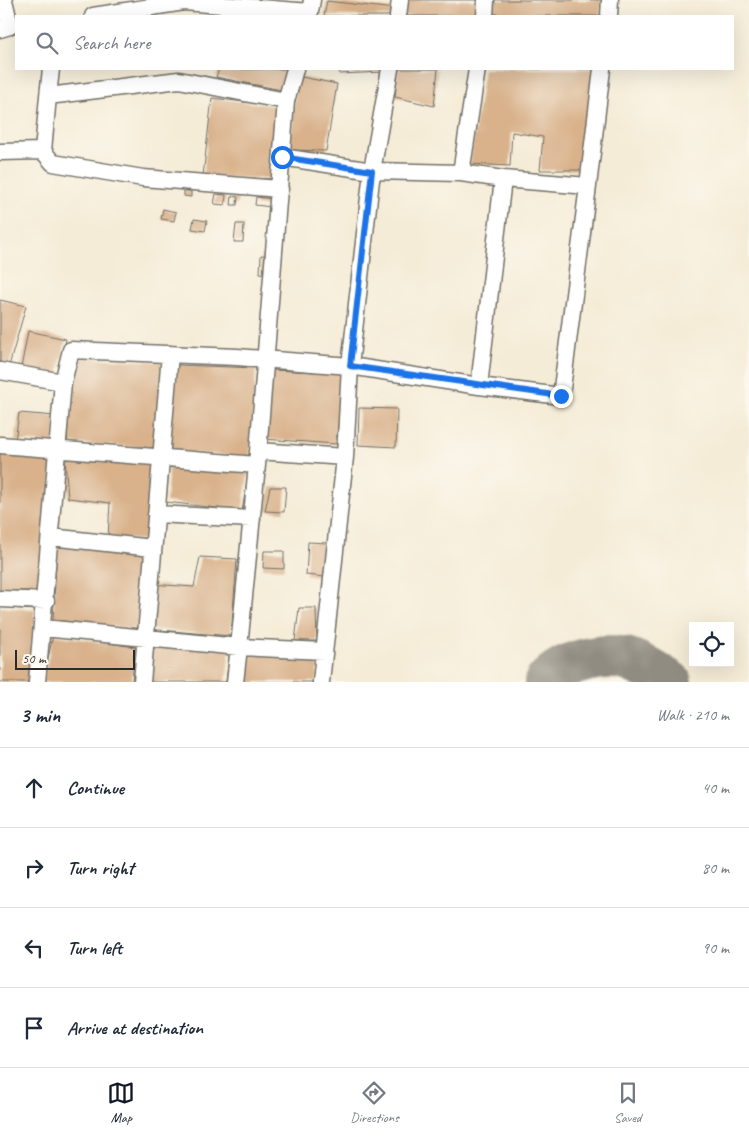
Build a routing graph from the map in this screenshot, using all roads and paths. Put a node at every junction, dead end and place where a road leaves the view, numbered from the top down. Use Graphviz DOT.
graph roads {
  1 [pos="4,0"];
  2 [pos="400,0"];
  3 [pos="486,0"];
  4 [pos="610,0"];
  5 [pos="183,1"];
  6 [pos="310,10"];
  7 [pos="99,15"];
  8 [pos="398,15"];
  9 [pos="485,15"];
  10 [pos="609,15"];
  11 [pos="9,27"];
  12 [pos="51,70"];
  13 [pos="295,70"];
  14 [pos="390,70"];
  15 [pos="478,70"];
  16 [pos="602,70"];
  17 [pos="48,96"];
  18 [pos="286,101"];
  19 [pos="43,151"];
  20 [pos="0,152"];
  21 [pos="282,157"];
  22 [pos="372,171"];
  23 [pos="461,172"];
  24 [pos="503,179"];
  25 [pos="588,186"];
  26 [pos="280,189"];
  27 [pos="170,354"];
  28 [pos="264,359"];
  29 [pos="350,366"];
  30 [pos="0,371"];
  31 [pos="63,382"];
  32 [pos="479,386"];
  33 [pos="0,445"];
  34 [pos="56,448"];
  35 [pos="162,457"];
  36 [pos="257,458"];
  37 [pos="345,458"];
  38 [pos="156,514"];
  39 [pos="252,519"];
  40 [pos="50,537"];
  41 [pos="153,548"];
  42 [pos="0,599"];
  43 [pos="46,601"];
  44 [pos="43,628"];
  45 [pos="144,639"];
  46 [pos="239,647"];
  47 [pos="324,651"];
  48 [pos="37,682"];
  49 [pos="142,682"];
  50 [pos="235,682"];
  51 [pos="321,682"];
  1 -- 11 [label="street"];
  2 -- 8 [label="street"];
  3 -- 9 [label="street"];
  4 -- 10 [label="street"];
  5 -- 6 [label="street"];
  5 -- 7 [label="street"];
  12 -- 17 [label="street"];
  13 -- 18 [label="street"];
  14 -- 22 [label="street"];
  15 -- 23 [label="street"];
  16 -- 25 [label="street"];
  17 -- 18 [label="street"];
  17 -- 19 [label="street"];
  18 -- 21 [label="street"];
  19 -- 20 [label="street"];
  19 -- 26 [label="street"];
  21 -- 22 [label="street"];
  21 -- 26 [label="street"];
  22 -- 23 [label="street"];
  22 -- 29 [label="street"];
  23 -- 24 [label="street"];
  24 -- 25 [label="street"];
  24 -- 32 [label="street"];
  25 -- 32 [label="street"];
  26 -- 28 [label="street"];
  27 -- 28 [label="street"];
  27 -- 31 [label="street"];
  27 -- 35 [label="street"];
  28 -- 29 [label="street"];
  28 -- 36 [label="street"];
  29 -- 32 [label="street"];
  29 -- 37 [label="street"];
  30 -- 31 [label="street"];
  31 -- 34 [label="street"];
  33 -- 34 [label="street"];
  34 -- 35 [label="street"];
  34 -- 40 [label="street"];
  35 -- 36 [label="street"];
  35 -- 38 [label="street"];
  36 -- 37 [label="street"];
  36 -- 39 [label="street"];
  37 -- 47 [label="street"];
  38 -- 39 [label="street"];
  38 -- 41 [label="street"];
  39 -- 46 [label="street"];
  40 -- 41 [label="street"];
  40 -- 43 [label="street"];
  41 -- 45 [label="street"];
  42 -- 43 [label="street"];
  43 -- 44 [label="street"];
  44 -- 45 [label="street"];
  44 -- 48 [label="street"];
  45 -- 46 [label="street"];
  45 -- 49 [label="street"];
  46 -- 47 [label="street"];
  46 -- 50 [label="street"];
  47 -- 51 [label="street"];
}
